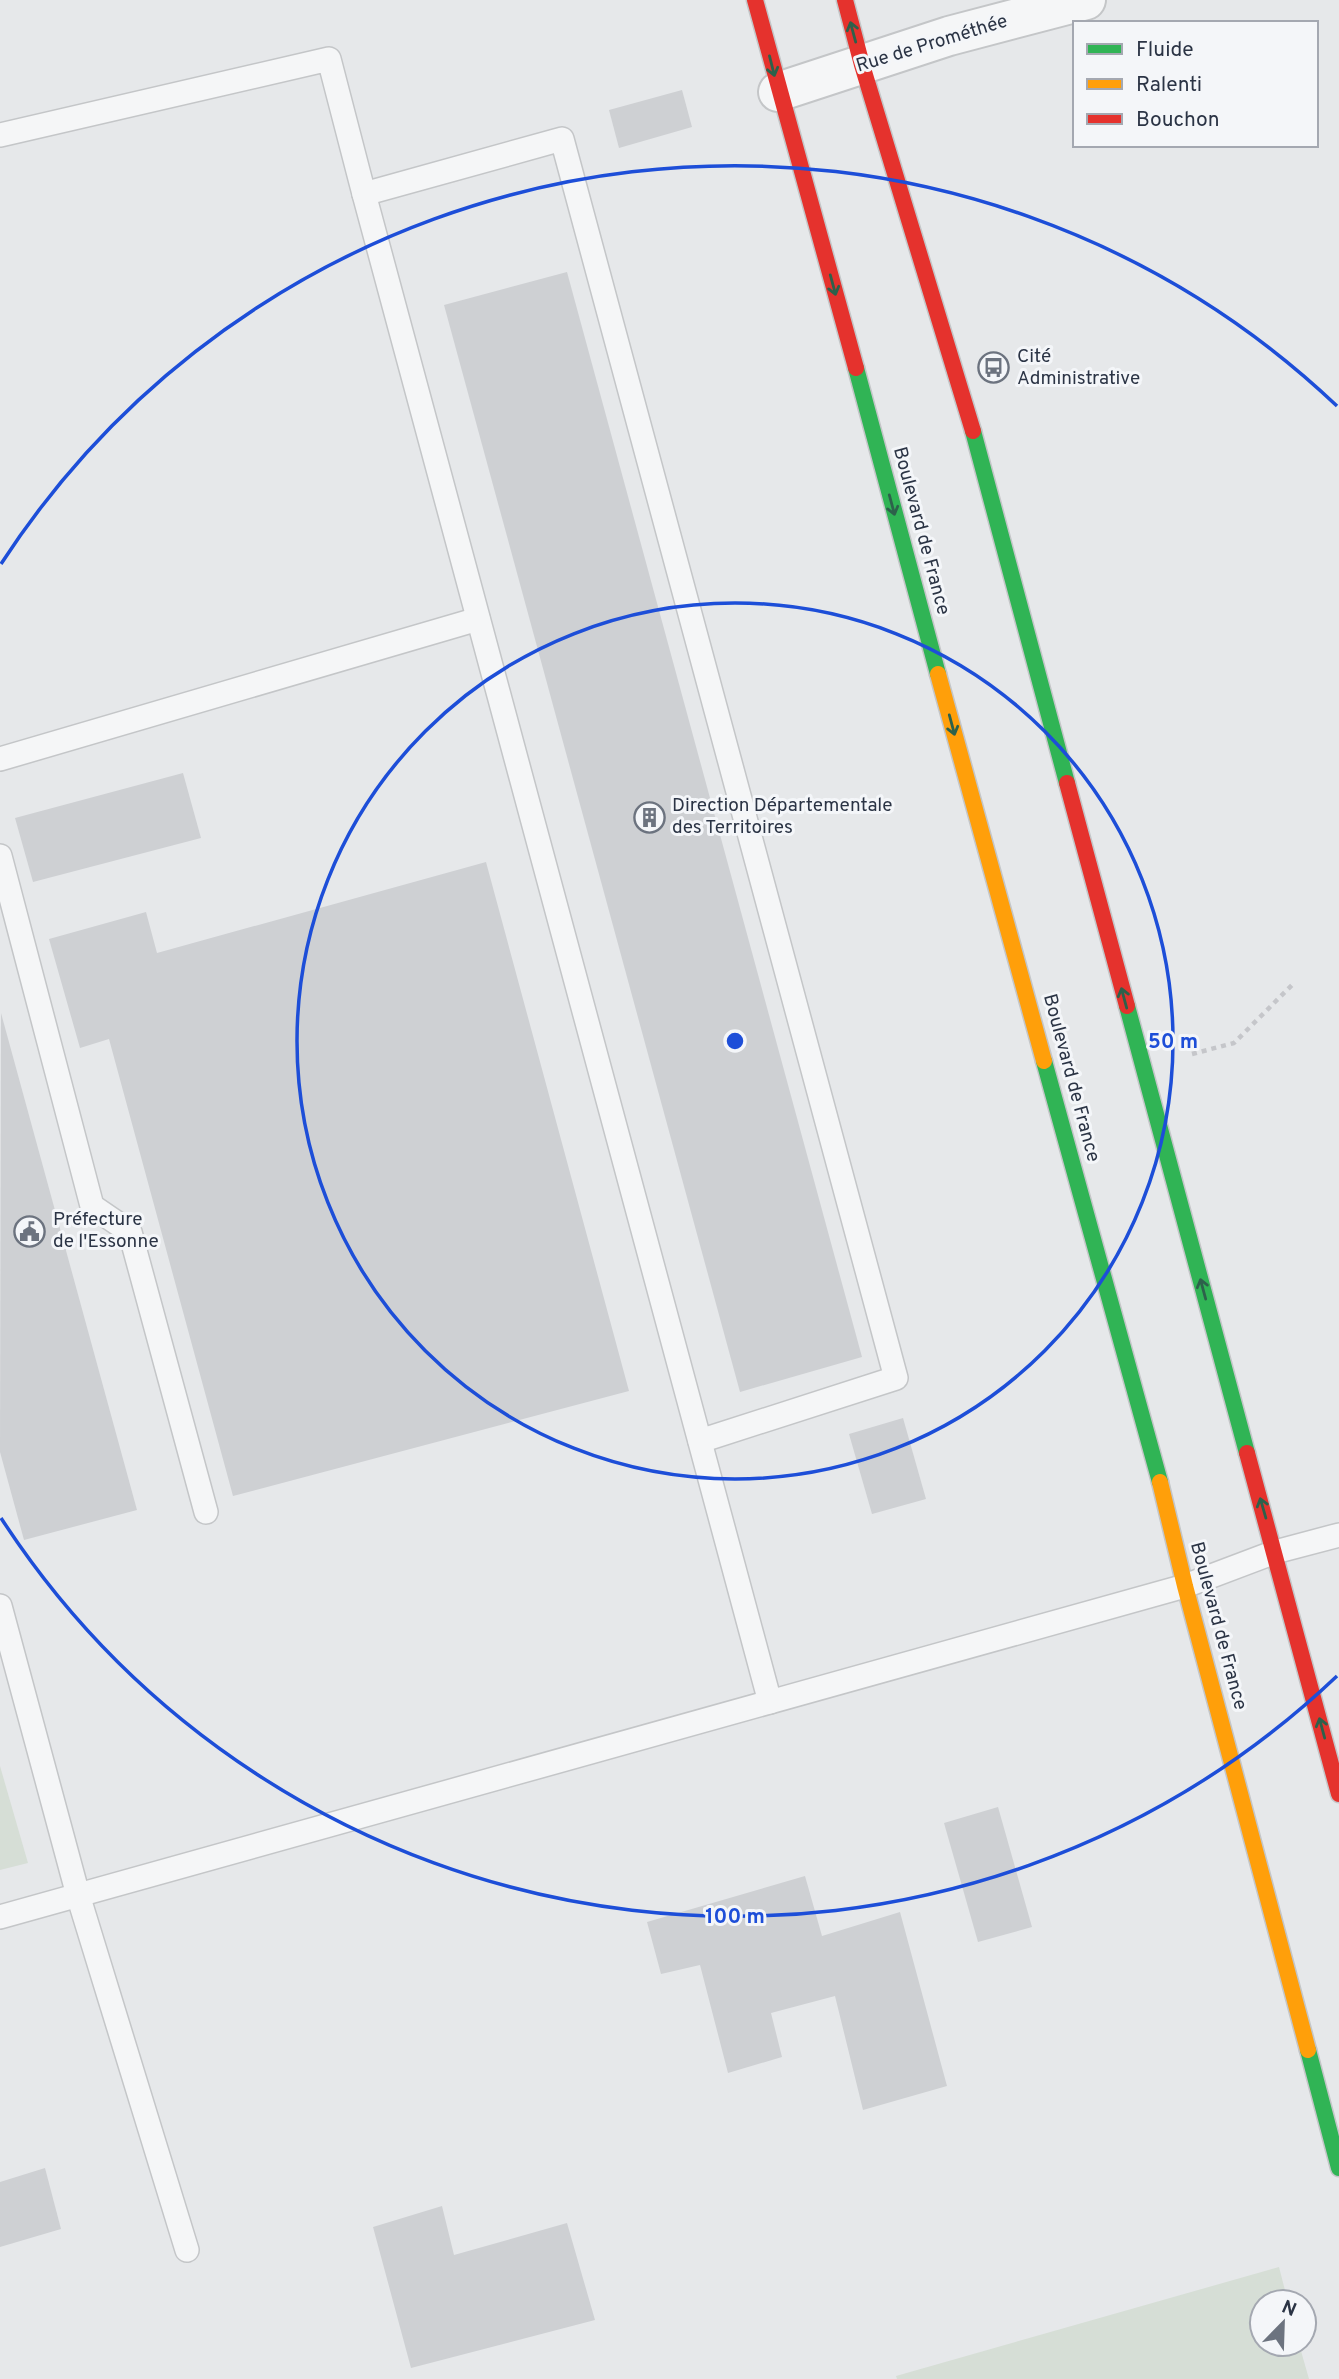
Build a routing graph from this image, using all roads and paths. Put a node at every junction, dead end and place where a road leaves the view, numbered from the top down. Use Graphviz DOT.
graph roads {
  1 [pos="755,0"];
  2 [pos="845,0"];
  3 [pos="1086,0"];
  4 [pos="862,65"];
  5 [pos="778,92"];
  6 [pos="0,135"];
  7 [pos="364,194"];
  8 [pos="478,619"];
  9 [pos="0,759"];
  10 [pos="0,856"];
  11 [pos="1294,983"];
  12 [pos="1197,1053"];
  13 [pos="700,1441"];
  14 [pos="206,1512"];
  15 [pos="1339,1535"];
  16 [pos="1275,1552"];
  17 [pos="1185,1586"];
  18 [pos="0,1606"];
  19 [pos="770,1702"];
  20 [pos="1339,1794"];
  21 [pos="78,1895"];
  22 [pos="0,1917"];
  23 [pos="1339,2168"];
  24 [pos="187,2250"];
  1 -- 5 [label="main road, Boulevard de France, one-way"];
  4 -- 2 [label="main road, one-way"];
  3 -- 4 [label="street, Rue de Prométhée"];
  4 -- 5 [label="street, Rue de Prométhée"];
  16 -- 4 [label="main road, one-way"];
  5 -- 17 [label="main road, Boulevard de France, one-way"];
  6 -- 7 [label="lane"];
  7 -- 8 [label="lane"];
  7 -- 13 [label="lane"];
  8 -- 9 [label="lane"];
  8 -- 13 [label="lane"];
  10 -- 14 [label="lane"];
  11 -- 12 [label="path"];
  13 -- 19 [label="lane"];
  15 -- 16 [label="lane"];
  16 -- 17 [label="lane"];
  20 -- 16 [label="main road, one-way"];
  17 -- 19 [label="lane"];
  17 -- 23 [label="main road, Boulevard de France"];
  18 -- 21 [label="lane"];
  19 -- 21 [label="lane"];
  21 -- 22 [label="lane"];
  21 -- 24 [label="lane"];
}
